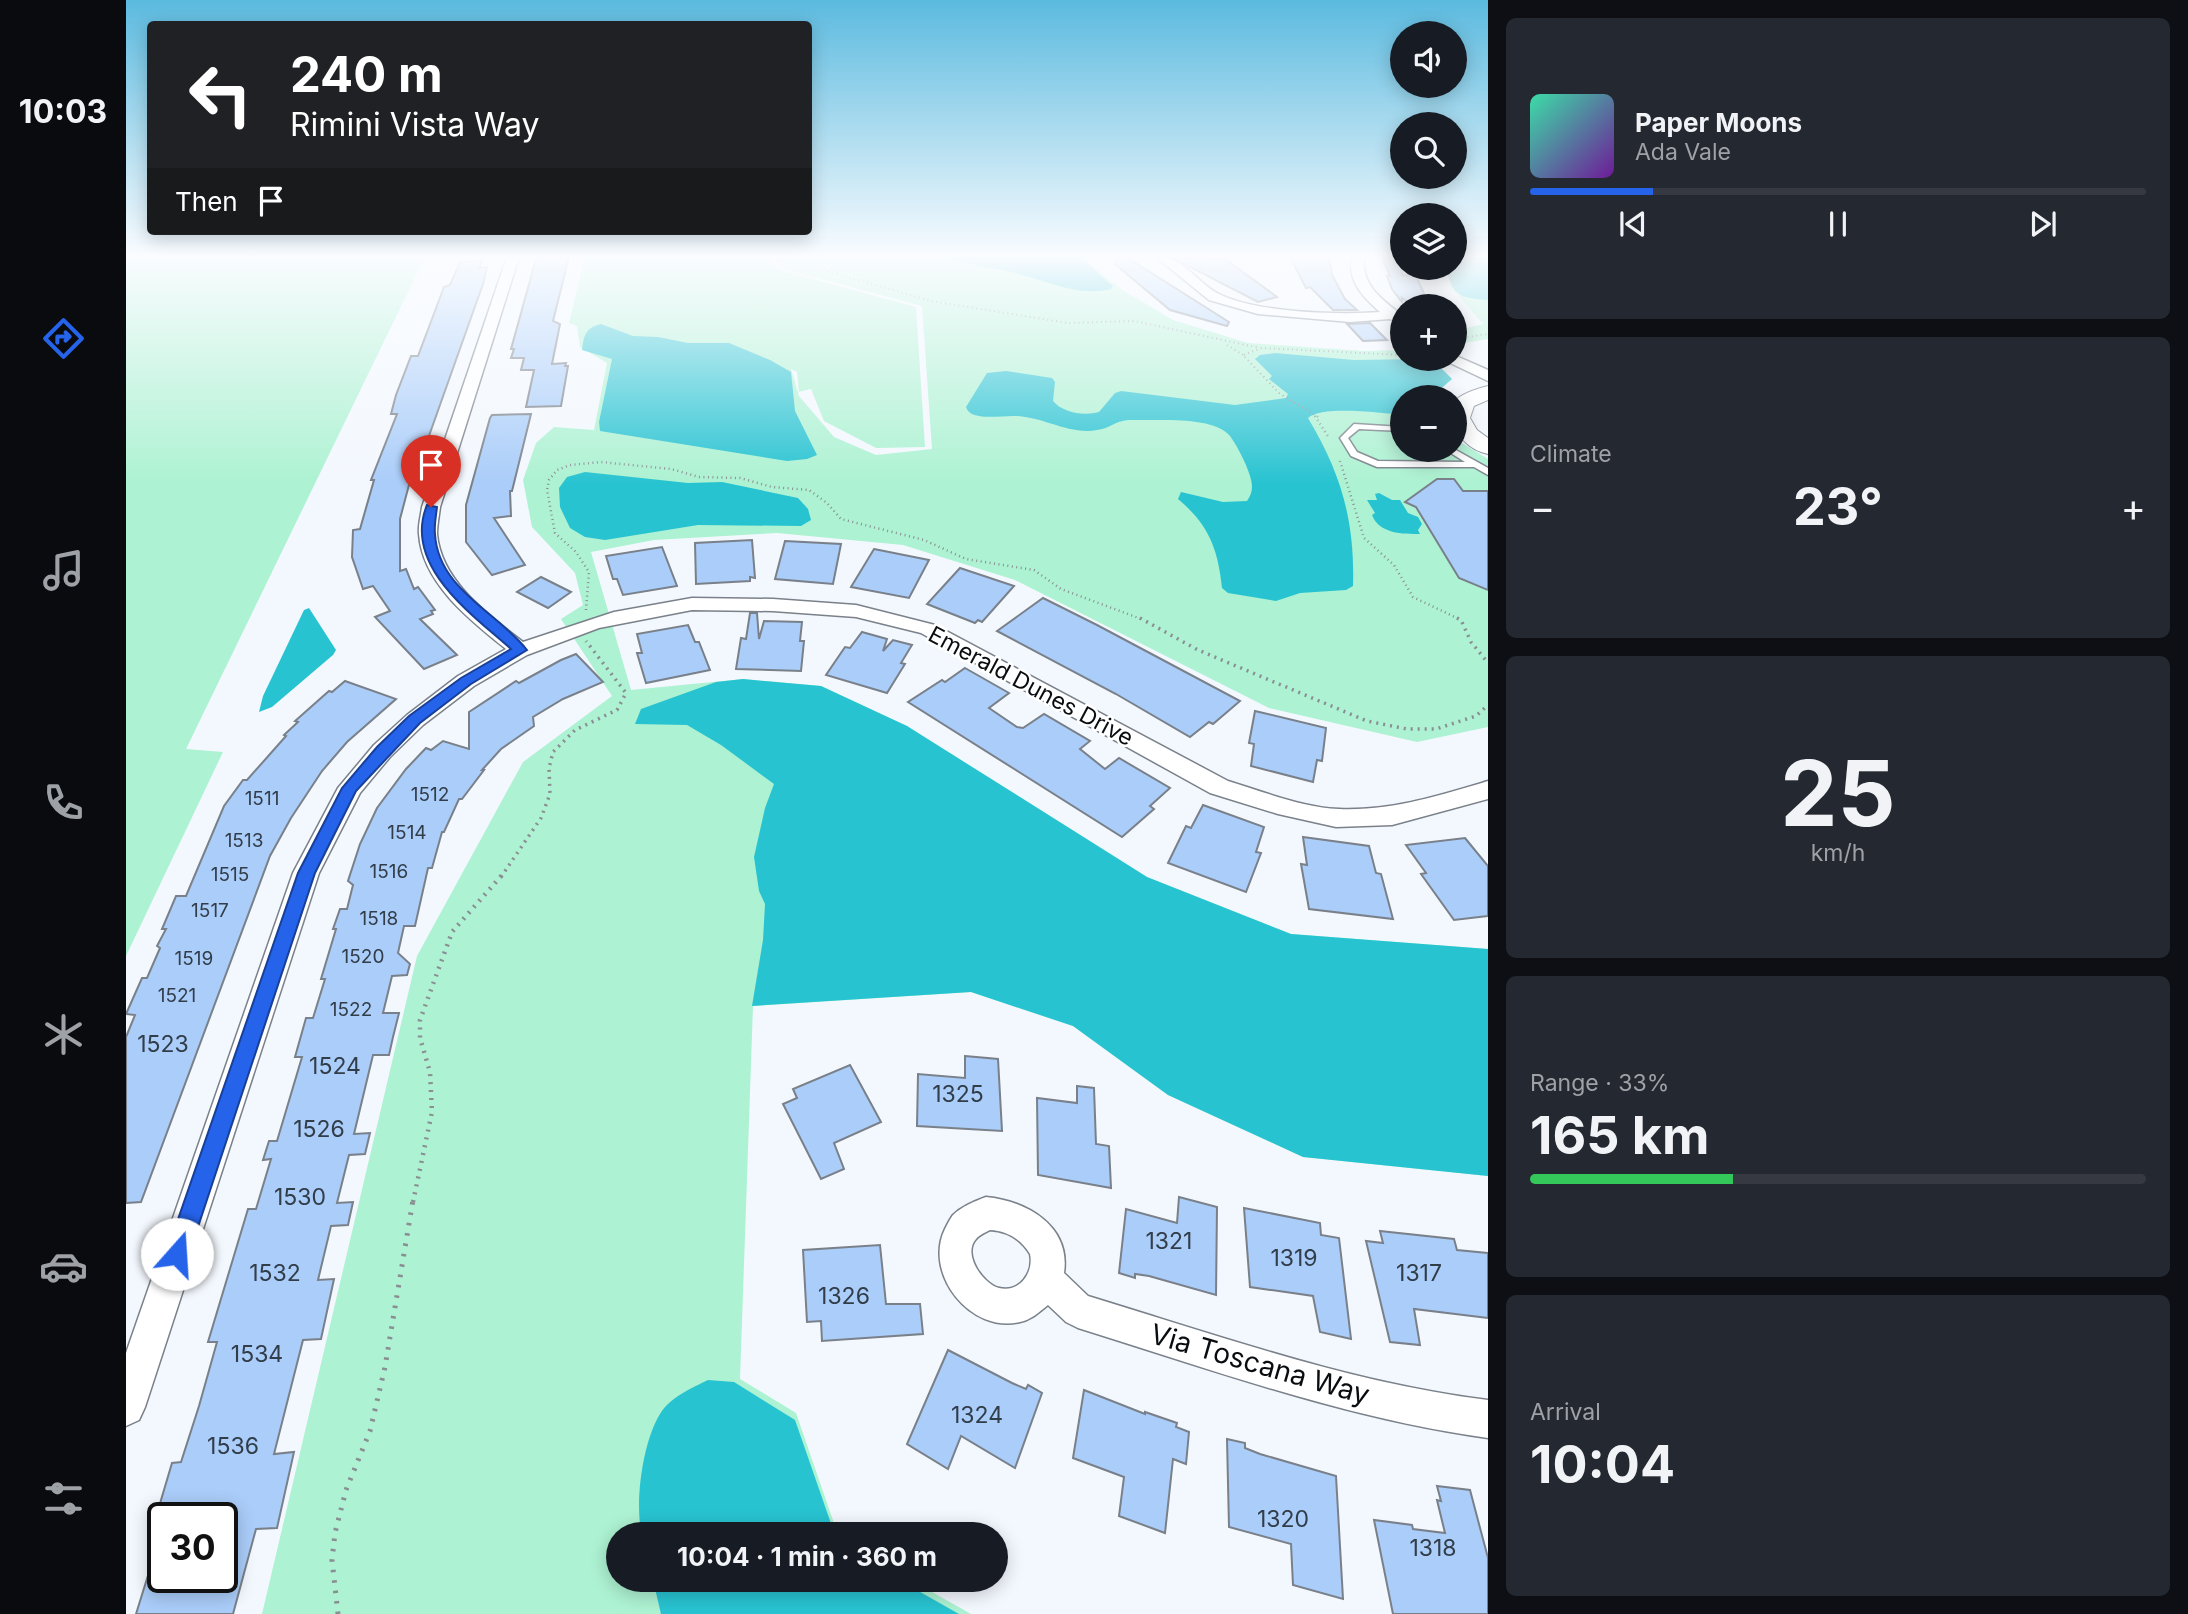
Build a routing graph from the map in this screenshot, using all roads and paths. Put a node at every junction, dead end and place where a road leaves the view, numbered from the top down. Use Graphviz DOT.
graph roads {
  1 [pos="488,332"];
  2 [pos="1181,332"];
  3 [pos="1488,334"];
  4 [pos="1467,337"];
  5 [pos="1222,342"];
  6 [pos="1262,348"];
  7 [pos="1243,355"];
  8 [pos="1390,355"];
  9 [pos="1467,366"];
  10 [pos="1488,376"];
  11 [pos="1488,392"];
  12 [pos="1390,428"];
  13 [pos="1332,443"];
  14 [pos="1488,448"];
  15 [pos="1338,455"];
  16 [pos="1467,461"];
  17 [pos="1473,465"];
  18 [pos="1488,472"];
  19 [pos="578,629"];
  20 [pos="520,650"];
  21 [pos="1488,663"];
  22 [pos="1488,705"];
  23 [pos="1488,790"];
  24 [pos="1045,1279"];
  25 [pos="126,1407"];
  26 [pos="1488,1419"];
  27 [pos="338,1614"];
  1 -- 20 [label="street"];
  2 -- 5 [label="path"];
  3 -- 4 [label="path"];
  5 -- 6 [label="path"];
  5 -- 7 [label="path"];
  6 -- 7 [label="path"];
  6 -- 8 [label="path"];
  7 -- 13 [label="path"];
  9 -- 10 [label="street"];
  11 -- 14 [label="street"];
  12 -- 17 [label="lane"];
  15 -- 21 [label="path"];
  16 -- 17 [label="lane"];
  17 -- 18 [label="lane"];
  19 -- 20 [label="street, Emerald Dunes Drive"];
  19 -- 22 [label="path"];
  19 -- 23 [label="street, Emerald Dunes Drive"];
  19 -- 27 [label="path"];
  20 -- 25 [label="street, Emerald Dunes Drive"];
  24 -- 26 [label="street, Via Toscana Way"];
}
